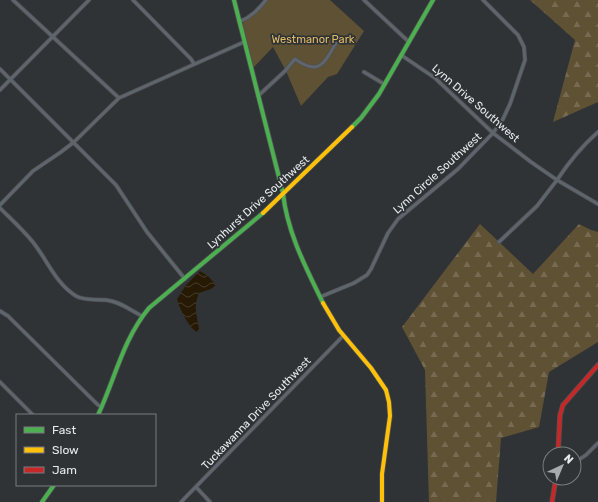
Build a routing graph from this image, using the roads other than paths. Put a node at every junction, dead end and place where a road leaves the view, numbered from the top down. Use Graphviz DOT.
graph roads {
  1 [pos="13,0"];
  2 [pos="89,0"];
  3 [pos="132,0"];
  4 [pos="234,0"];
  5 [pos="266,0"];
  6 [pos="364,0"];
  7 [pos="433,0"];
  8 [pos="483,0"];
  9 [pos="239,22"];
  10 [pos="52,36"];
  11 [pos="244,42"];
  12 [pos="409,42"];
  13 [pos="336,44"];
  14 [pos="401,55"];
  15 [pos="194,64"];
  16 [pos="0,69"];
  17 [pos="364,72"];
  18 [pos="10,79"];
  19 [pos="384,84"];
  20 [pos="0,90"];
  21 [pos="258,96"];
  22 [pos="119,98"];
  23 [pos="598,132"];
  24 [pos="493,133"];
  25 [pos="74,142"];
  26 [pos="557,180"];
  27 [pos="284,193"];
  28 [pos="598,204"];
  29 [pos="0,205"];
  30 [pos="0,208"];
  31 [pos="499,242"];
  32 [pos="185,279"];
  33 [pos="320,297"];
  34 [pos="0,311"];
  35 [pos="142,316"];
  36 [pos="343,336"];
  37 [pos="598,365"];
  38 [pos="0,382"];
  39 [pos="102,407"];
  40 [pos="33,414"];
  41 [pos="98,414"];
  42 [pos="598,443"];
  43 [pos="558,446"];
  44 [pos="582,458"];
  45 [pos="53,486"];
  46 [pos="555,486"];
  47 [pos="196,487"];
  48 [pos="42,502"];
  49 [pos="181,502"];
  50 [pos="210,502"];
  51 [pos="382,502"];
  52 [pos="552,502"];
  1 -- 10 [label="street"];
  2 -- 10 [label="street"];
  3 -- 15 [label="street"];
  4 -- 9 [label="street"];
  5 -- 9 [label="street"];
  6 -- 12 [label="street"];
  7 -- 12 [label="street, Lynhurst Drive Southwest"];
  8 -- 24 [label="street, Lynn Circle Southwest"];
  9 -- 11 [label="street"];
  10 -- 18 [label="street"];
  10 -- 22 [label="street"];
  11 -- 15 [label="street"];
  11 -- 21 [label="street"];
  12 -- 14 [label="street, Lynhurst Drive Southwest"];
  13 -- 21 [label="street"];
  14 -- 19 [label="street, Lynhurst Drive Southwest"];
  14 -- 24 [label="street, Lynn Drive Southwest"];
  15 -- 22 [label="street"];
  16 -- 18 [label="street"];
  17 -- 19 [label="street"];
  18 -- 20 [label="street"];
  18 -- 25 [label="street"];
  19 -- 27 [label="street, Lynhurst Drive Southwest"];
  21 -- 27 [label="street"];
  22 -- 25 [label="street"];
  23 -- 26 [label="street"];
  24 -- 26 [label="street, Lynn Drive Southwest"];
  24 -- 33 [label="street, Lynn Circle Southwest"];
  25 -- 29 [label="street"];
  25 -- 32 [label="street"];
  26 -- 28 [label="street, Lynn Drive Southwest"];
  26 -- 31 [label="street"];
  27 -- 32 [label="street, Lynhurst Drive Southwest"];
  27 -- 33 [label="street"];
  30 -- 35 [label="street"];
  32 -- 35 [label="street, Lynhurst Drive Southwest"];
  33 -- 36 [label="street"];
  34 -- 39 [label="street"];
  35 -- 39 [label="street, Lynhurst Drive Southwest"];
  36 -- 47 [label="street, Tuckawanna Drive Southwest"];
  36 -- 51 [label="street"];
  37 -- 43 [label="street"];
  38 -- 40 [label="street"];
  39 -- 41 [label="street, Lynhurst Drive Southwest"];
  42 -- 44 [label="street"];
  45 -- 48 [label="street"];
  46 -- 52 [label="street"];
  47 -- 49 [label="street, Tuckawanna Drive Southwest"];
  47 -- 50 [label="street"];
}
